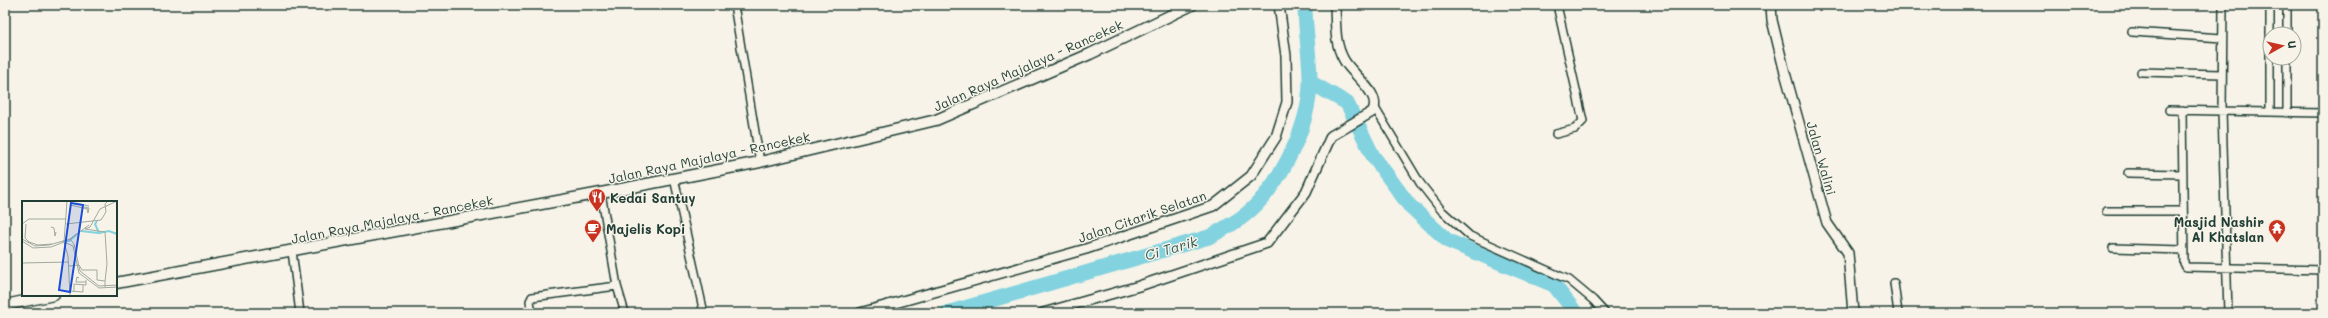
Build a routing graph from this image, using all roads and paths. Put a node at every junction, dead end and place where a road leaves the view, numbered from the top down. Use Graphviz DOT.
graph roads {
  1 [pos="734,5"];
  2 [pos="1192,5"];
  3 [pos="1279,5"];
  4 [pos="1335,5"];
  5 [pos="1556,5"];
  6 [pos="1771,5"];
  7 [pos="2223,5"];
  8 [pos="2270,5"];
  9 [pos="2287,5"];
  10 [pos="2270,26"];
  11 [pos="2287,26"];
  12 [pos="2132,32"];
  13 [pos="2222,38"];
  14 [pos="2270,66"];
  15 [pos="2287,66"];
  16 [pos="2141,72"];
  17 [pos="2222,74"];
  18 [pos="1373,110"];
  19 [pos="2168,110"];
  20 [pos="2182,110"];
  21 [pos="2222,111"];
  22 [pos="2270,112"];
  23 [pos="2287,113"];
  24 [pos="2323,113"];
  25 [pos="1556,134"];
  26 [pos="760,162"];
  27 [pos="2128,173"];
  28 [pos="2183,174"];
  29 [pos="674,178"];
  30 [pos="601,193"];
  31 [pos="2106,211"];
  32 [pos="2183,211"];
  33 [pos="2113,248"];
  34 [pos="2183,250"];
  35 [pos="292,251"];
  36 [pos="2228,268"];
  37 [pos="2323,270"];
  38 [pos="1894,282"];
  39 [pos="117,283"];
  40 [pos="617,286"];
  41 [pos="50,296"];
  42 [pos="7,307"];
  43 [pos="300,313"];
  44 [pos="532,313"];
  45 [pos="625,313"];
  46 [pos="704,313"];
  47 [pos="860,313"];
  48 [pos="1043,313"];
  49 [pos="1605,313"];
  50 [pos="1853,313"];
  51 [pos="1898,313"];
  52 [pos="2228,313"];
  1 -- 26 [label="street"];
  2 -- 26 [label="main road, Jalan Raya Majalaya - Rancekek"];
  3 -- 47 [label="street, Jalan Citarik Selatan"];
  4 -- 18 [label="street"];
  5 -- 25 [label="street"];
  6 -- 50 [label="street, Jalan Walini"];
  7 -- 13 [label="street"];
  8 -- 10 [label="street"];
  9 -- 11 [label="street"];
  12 -- 13 [label="street"];
  13 -- 17 [label="street"];
  14 -- 22 [label="street"];
  15 -- 23 [label="street"];
  16 -- 17 [label="street"];
  17 -- 21 [label="street"];
  18 -- 48 [label="street"];
  18 -- 49 [label="street"];
  19 -- 20 [label="street"];
  20 -- 21 [label="street"];
  20 -- 28 [label="street"];
  21 -- 22 [label="street"];
  21 -- 36 [label="street"];
  22 -- 23 [label="street"];
  23 -- 24 [label="street"];
  26 -- 29 [label="main road, Jalan Raya Majalaya - Rancekek"];
  27 -- 28 [label="street"];
  28 -- 32 [label="street"];
  29 -- 30 [label="main road, Jalan Raya Majalaya - Rancekek"];
  29 -- 46 [label="street"];
  30 -- 35 [label="main road, Jalan Raya Majalaya - Rancekek"];
  30 -- 40 [label="street"];
  31 -- 32 [label="street"];
  32 -- 34 [label="street"];
  33 -- 34 [label="street"];
  34 -- 36 [label="street"];
  35 -- 39 [label="main road, Jalan Raya Majalaya - Rancekek"];
  35 -- 43 [label="street"];
  36 -- 37 [label="street"];
  36 -- 52 [label="street"];
  38 -- 51 [label="street"];
  40 -- 44 [label="street"];
  40 -- 45 [label="street"];
  41 -- 42 [label="main road"];
}
